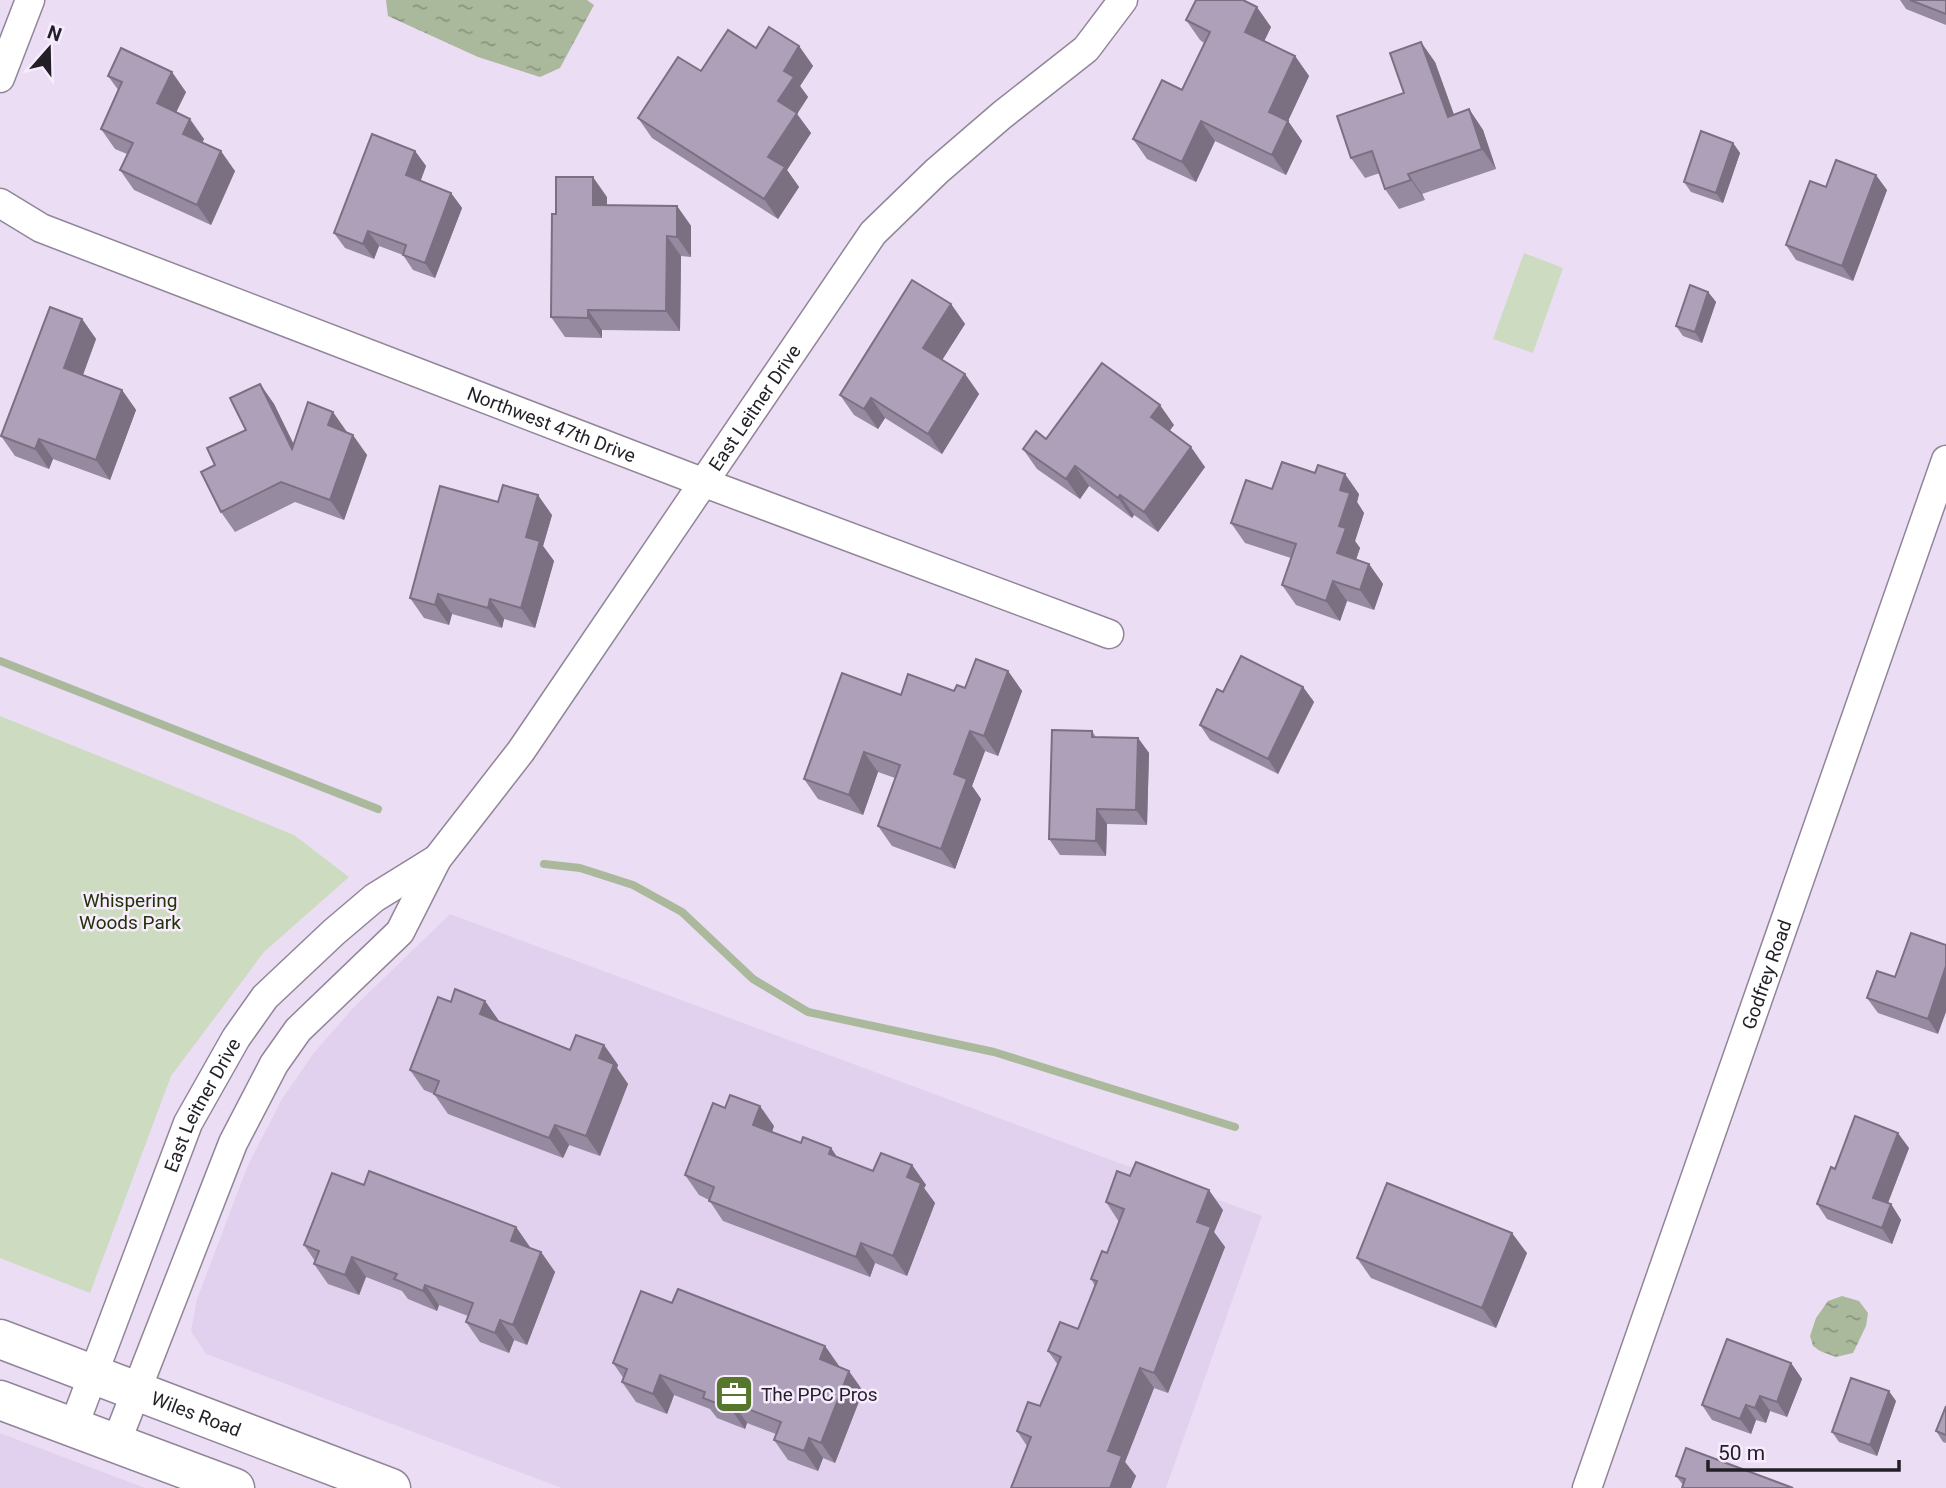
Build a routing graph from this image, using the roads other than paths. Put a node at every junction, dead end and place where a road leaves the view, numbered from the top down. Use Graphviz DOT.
graph roads {
  1 [pos="30,0"];
  2 [pos="1123,0"];
  3 [pos="0,78"];
  4 [pos="0,203"];
  5 [pos="1946,460"];
  6 [pos="702,482"];
  7 [pos="1109,634"];
  8 [pos="437,859"];
  9 [pos="236,1038"];
  10 [pos="274,1064"];
  11 [pos="150,1225"];
  12 [pos="194,1242"];
  13 [pos="0,1339"];
  14 [pos="92,1375"];
  15 [pos="136,1391"];
  16 [pos="0,1400"];
  17 [pos="73,1428"];
  18 [pos="116,1443"];
  19 [pos="235,1488"];
  20 [pos="391,1488"];
  21 [pos="1587,1488"];
  1 -- 3 [label="street"];
  2 -- 6 [label="street, East Leitner Drive"];
  4 -- 6 [label="street, Northwest 47th Drive"];
  5 -- 21 [label="street, Godfrey Road"];
  6 -- 7 [label="street, Northwest 47th Drive"];
  6 -- 8 [label="street, East Leitner Drive"];
  8 -- 9 [label="street, East Leitner Drive"];
  8 -- 10 [label="street, East Leitner Drive"];
  9 -- 10 [label="street"];
  9 -- 11 [label="street, East Leitner Drive"];
  10 -- 12 [label="street, East Leitner Drive"];
  11 -- 12 [label="street"];
  11 -- 14 [label="street, East Leitner Drive"];
  12 -- 15 [label="street, East Leitner Drive"];
  13 -- 14 [label="main road, Wiles Road"];
  14 -- 15 [label="main road, Wiles Road"];
  14 -- 17 [label="street, East Leitner Drive"];
  15 -- 18 [label="street, East Leitner Drive"];
  15 -- 20 [label="main road, Wiles Road"];
  16 -- 17 [label="main road"];
  17 -- 18 [label="main road"];
  18 -- 19 [label="main road"];
}
